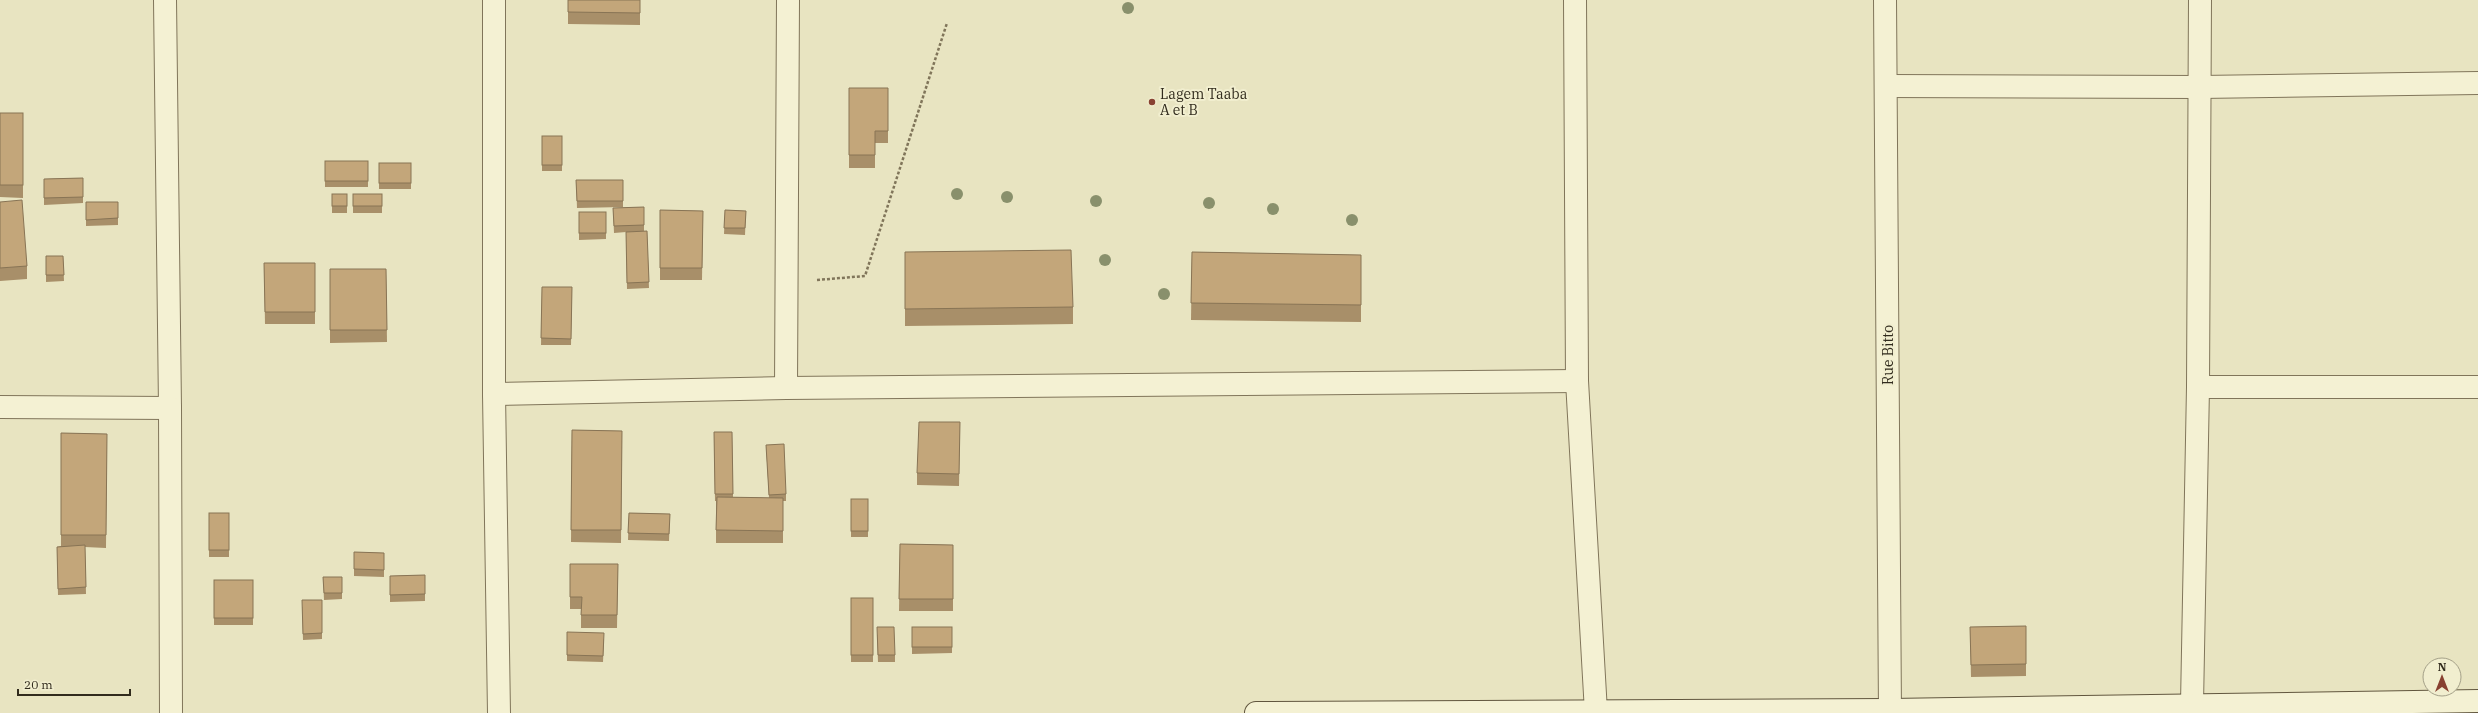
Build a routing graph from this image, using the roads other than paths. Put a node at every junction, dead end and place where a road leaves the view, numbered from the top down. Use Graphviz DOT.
graph roads {
  1 [pos="165,0"];
  2 [pos="494,0"];
  3 [pos="788,0"];
  4 [pos="1574,0"];
  5 [pos="1885,0"];
  6 [pos="2200,0"];
  7 [pos="2478,83"];
  8 [pos="1886,86"];
  9 [pos="2200,87"];
  10 [pos="1577,381"];
  11 [pos="2198,386"];
  12 [pos="2478,387"];
  13 [pos="786,388"];
  14 [pos="494,394"];
  15 [pos="0,407"];
  16 [pos="170,408"];
  17 [pos="2478,701"];
  18 [pos="2192,704"];
  19 [pos="2250,709"];
  20 [pos="1890,711"];
  21 [pos="1596,712"];
  22 [pos="171,713"];
  23 [pos="499,713"];
  24 [pos="1256,713"];
  1 -- 16 [label="street"];
  2 -- 14 [label="street"];
  3 -- 13 [label="street"];
  4 -- 10 [label="street"];
  5 -- 8 [label="street, Rue Bitto"];
  6 -- 9 [label="street"];
  7 -- 9 [label="street"];
  8 -- 9 [label="street"];
  8 -- 20 [label="street, Rue Bitto"];
  9 -- 11 [label="street"];
  10 -- 13 [label="street"];
  10 -- 21 [label="street"];
  11 -- 12 [label="street"];
  11 -- 18 [label="street"];
  13 -- 14 [label="street"];
  14 -- 23 [label="street"];
  15 -- 16 [label="street"];
  16 -- 22 [label="street"];
  17 -- 19 [label="street"];
  18 -- 19 [label="street"];
  18 -- 20 [label="street"];
  20 -- 21 [label="street"];
  21 -- 24 [label="street"];
}
